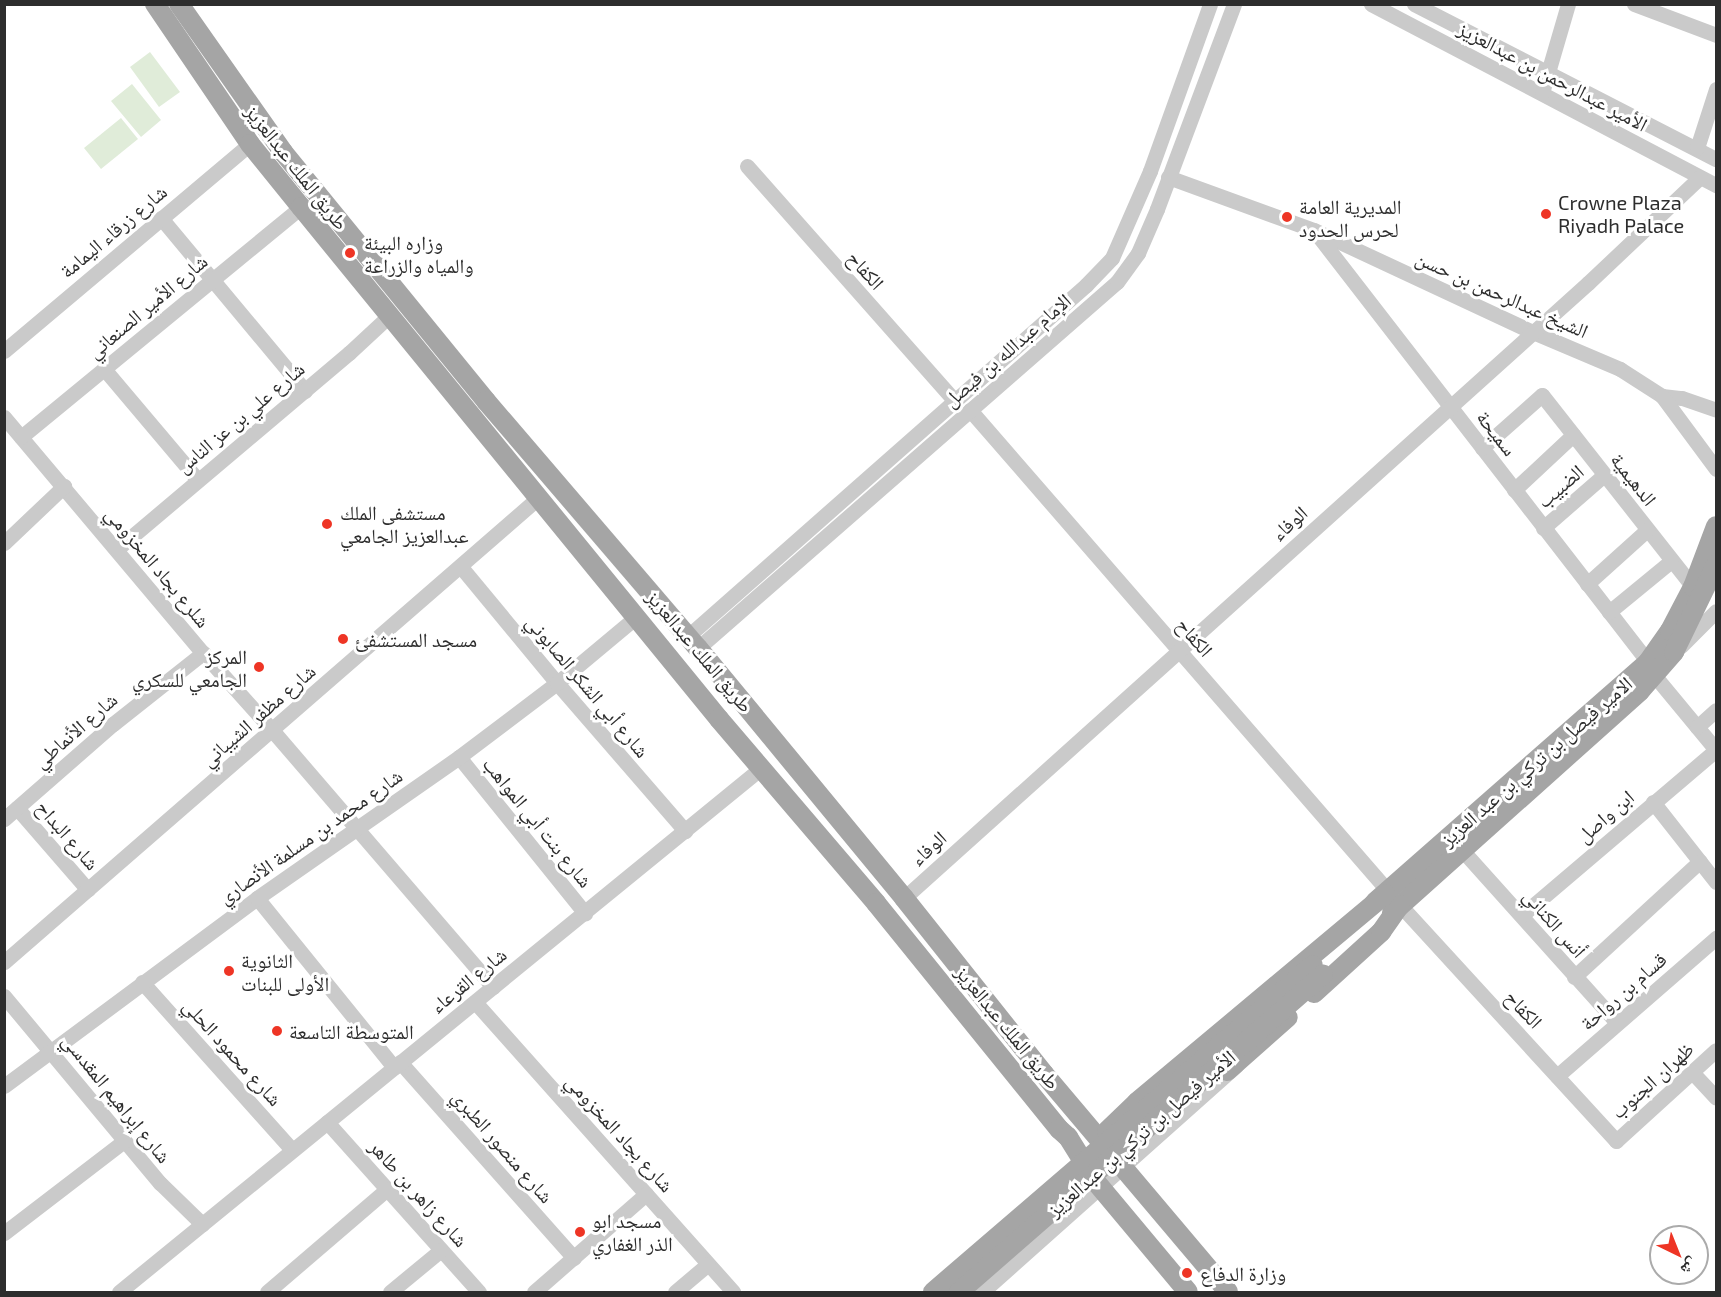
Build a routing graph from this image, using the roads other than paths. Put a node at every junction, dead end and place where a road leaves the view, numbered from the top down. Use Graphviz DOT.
graph roads {
  1 [pos="142,4"];
  2 [pos="156,4"];
  3 [pos="179,4"];
  4 [pos="1209,4"];
  5 [pos="1234,4"];
  6 [pos="1371,4"];
  7 [pos="1414,4"];
  8 [pos="1568,4"];
  9 [pos="1634,4"];
  10 [pos="1665,10"];
  11 [pos="1716,35"];
  12 [pos="182,45"];
  13 [pos="1548,71"];
  14 [pos="1716,89"];
  15 [pos="1542,93"];
  16 [pos="250,144"];
  17 [pos="1697,148"];
  18 [pos="1716,159"];
  19 [pos="747,166"];
  20 [pos="1168,177"];
  21 [pos="1700,177"];
  22 [pos="1716,185"];
  23 [pos="301,207"];
  24 [pos="161,218"];
  25 [pos="1314,230"];
  26 [pos="212,278"];
  27 [pos="389,316"];
  28 [pos="1533,332"];
  29 [pos="4,351"];
  30 [pos="105,370"];
  31 [pos="304,391"];
  32 [pos="1662,396"];
  33 [pos="955,401"];
  34 [pos="1450,407"];
  35 [pos="970,410"];
  36 [pos="1716,410"];
  37 [pos="4,417"];
  38 [pos="1573,435"];
  39 [pos="21,437"];
  40 [pos="1482,448"];
  41 [pos="1716,470"];
  42 [pos="1604,475"];
  43 [pos="197,479"];
  44 [pos="64,486"];
  45 [pos="1514,490"];
  46 [pos="538,498"];
  47 [pos="1716,526"];
  48 [pos="1543,528"];
  49 [pos="1647,530"];
  50 [pos="4,543"];
  51 [pos="117,549"];
  52 [pos="1671,561"];
  53 [pos="1716,565"];
  54 [pos="461,567"];
  55 [pos="1587,584"];
  56 [pos="1693,587"];
  57 [pos="1716,611"];
  58 [pos="1609,612"];
  59 [pos="636,617"];
  60 [pos="693,642"];
  61 [pos="1179,650"];
  62 [pos="1674,652"];
  63 [pos="203,653"];
  64 [pos="1651,668"];
  65 [pos="721,676"];
  66 [pos="557,683"];
  67 [pos="1716,710"];
  68 [pos="1697,727"];
  69 [pos="273,730"];
  70 [pos="1716,750"];
  71 [pos="459,757"];
  72 [pos="760,768"];
  73 [pos="1653,802"];
  74 [pos="17,808"];
  75 [pos="804,818"];
  76 [pos="4,819"];
  77 [pos="357,829"];
  78 [pos="685,831"];
  79 [pos="1462,850"];
  80 [pos="1700,861"];
  81 [pos="1716,882"];
  82 [pos="88,890"];
  83 [pos="1391,897"];
  84 [pos="256,898"];
  85 [pos="904,898"];
  86 [pos="585,913"];
  87 [pos="1522,915"];
  88 [pos="1716,938"];
  89 [pos="4,962"];
  90 [pos="1317,977"];
  91 [pos="1574,977"];
  92 [pos="142,982"];
  93 [pos="493,987"];
  94 [pos="4,996"];
  95 [pos="475,1002"];
  96 [pos="1617,1023"];
  97 [pos="1716,1050"];
  98 [pos="51,1052"];
  99 [pos="397,1065"];
  100 [pos="1692,1072"];
  101 [pos="1557,1076"];
  102 [pos="4,1086"];
  103 [pos="1142,1098"];
  104 [pos="1716,1098"];
  105 [pos="327,1122"];
  106 [pos="1158,1131"];
  107 [pos="1099,1139"];
  108 [pos="124,1141"];
  109 [pos="1616,1141"];
  110 [pos="292,1150"];
  111 [pos="1080,1153"];
  112 [pos="1121,1166"];
  113 [pos="1098,1184"];
  114 [pos="387,1189"];
  115 [pos="1046,1191"];
  116 [pos="646,1194"];
  117 [pos="1067,1210"];
  118 [pos="202,1224"];
  119 [pos="4,1233"];
  120 [pos="441,1250"];
  121 [pos="574,1258"];
  122 [pos="708,1264"];
  123 [pos="119,1293"];
  124 [pos="267,1293"];
  125 [pos="390,1293"];
  126 [pos="479,1293"];
  127 [pos="534,1293"];
  128 [pos="675,1293"];
  129 [pos="734,1293"];
  130 [pos="922,1293"];
  131 [pos="933,1293"];
  132 [pos="959,1293"];
  133 [pos="971,1293"];
  134 [pos="982,1293"];
  135 [pos="1188,1293"];
  136 [pos="1228,1293"];
  1 -- 12 [label="main road"];
  2 -- 12 [label="main road, طريق الملك عبدالعزيز"];
  3 -- 60 [label="main road, طريق الملك عبدالعزيز"];
  4 -- 33 [label="street, الإمام عبدالله بن فيصل"];
  5 -- 20 [label="street, الإمام عبدالله بن فيصل"];
  6 -- 15 [label="street, الأمير عبدالرحمن بن عبدالعزيز"];
  7 -- 13 [label="street, الأمير عبدالرحمن بن عبدالعزيز"];
  8 -- 13 [label="street"];
  9 -- 10 [label="street"];
  10 -- 11 [label="street"];
  12 -- 16 [label="main road, طريق الملك عبدالعزيز"];
  13 -- 15 [label="street"];
  13 -- 17 [label="street, الأمير عبدالرحمن بن عبدالعزيز"];
  14 -- 17 [label="street"];
  15 -- 21 [label="street, الأمير عبدالرحمن بن عبدالعزيز"];
  16 -- 23 [label="main road, طريق الملك عبدالعزيز"];
  16 -- 24 [label="street, شارع زرقاء اليمامة"];
  17 -- 18 [label="street, الأمير عبدالرحمن بن عبدالعزيز"];
  19 -- 33 [label="street, الكفاح"];
  20 -- 25 [label="street, الشيخ عبدالرحمن بن حسن"];
  20 -- 35 [label="street, الإمام عبدالله بن فيصل"];
  21 -- 22 [label="street, الأمير عبدالرحمن بن عبدالعزيز"];
  21 -- 28 [label="street, الوفاء"];
  23 -- 26 [label="street, شارع الأمير الصنعاني"];
  23 -- 27 [label="main road, طريق الملك عبدالعزيز"];
  24 -- 26 [label="street"];
  24 -- 29 [label="street, شارع زرقاء اليمامة"];
  25 -- 28 [label="street, الشيخ عبدالرحمن بن حسن"];
  25 -- 34 [label="street, سميحة"];
  26 -- 30 [label="street, شارع الأمير الصنعاني"];
  26 -- 31 [label="street"];
  27 -- 31 [label="street, شارع علي بن عز الناس"];
  27 -- 46 [label="main road, طريق الملك عبدالعزيز"];
  28 -- 32 [label="street, الشيخ عبدالرحمن بن حسن"];
  28 -- 34 [label="street, الوفاء"];
  30 -- 39 [label="street, شارع الأمير الصنعاني"];
  30 -- 43 [label="street"];
  31 -- 43 [label="street, شارع علي بن عز الناس"];
  32 -- 36 [label="street, الشيخ عبدالرحمن بن حسن"];
  32 -- 41 [label="street"];
  33 -- 60 [label="street, الإمام عبدالله بن فيصل"];
  34 -- 40 [label="street, سميحة"];
  34 -- 61 [label="street, الوفاء"];
  35 -- 60 [label="street, الإمام عبدالله بن فيصل"];
  35 -- 61 [label="street, الكفاح"];
  37 -- 39 [label="street, شلرع بجاد المخزومي"];
  38 -- 40 [label="street, الدهيمية"];
  38 -- 42 [label="street, الدهيمية"];
  38 -- 45 [label="street"];
  39 -- 44 [label="street, شلرع بجاد المخزومي"];
  40 -- 45 [label="street, سميحة"];
  42 -- 48 [label="street, الضبيب"];
  42 -- 49 [label="street, الدهيمية"];
  43 -- 51 [label="street, شارع علي بن عز الناس"];
  44 -- 50 [label="street"];
  44 -- 51 [label="street, شلرع بجاد المخزومي"];
  45 -- 48 [label="street, سميحة"];
  46 -- 54 [label="street, شارع مظفر الشيباني"];
  46 -- 59 [label="main road, طريق الملك عبدالعزيز"];
  47 -- 56 [label="main road, الامير فيصل بن تركي بن عبد العزيز"];
  48 -- 55 [label="street, سميحة"];
  49 -- 52 [label="street, الدهيمية"];
  49 -- 55 [label="street"];
  51 -- 63 [label="street, شلرع بجاد المخزومي"];
  52 -- 56 [label="street, الدهيمية"];
  52 -- 58 [label="street"];
  53 -- 62 [label="main road, الامير فيصل بن تركي بن عبد العزيز"];
  54 -- 66 [label="street, شارع أبي الشكر الصابوني"];
  54 -- 69 [label="street, شارع مظفر الشيباني"];
  55 -- 58 [label="street, سميحة"];
  56 -- 64 [label="main road, الامير فيصل بن تركي بن عبد العزيز"];
  57 -- 62 [label="street"];
  58 -- 64 [label="street, سميحة"];
  59 -- 66 [label="street, شارع محمد بن مسلمة الأنصاري"];
  59 -- 72 [label="main road, طريق الملك عبدالعزيز"];
  60 -- 65 [label="main road, طريق الملك عبدالعزيز"];
  61 -- 83 [label="street, الكفاح"];
  61 -- 85 [label="street, الوفاء"];
  62 -- 64 [label="main road, الامير فيصل بن تركي بن عبد العزيز"];
  63 -- 69 [label="street, شلرع بجاد المخزومي"];
  63 -- 74 [label="street, شارع الأنماطي"];
  64 -- 68 [label="street, سميحة"];
  64 -- 79 [label="main road, الامير فيصل بن تركي بن عبد العزيز"];
  64 -- 83 [label="main road, الامير فيصل بن تركي بن عبد العزيز"];
  65 -- 75 [label="main road"];
  65 -- 85 [label="main road, طريق الملك عبدالعزيز"];
  66 -- 71 [label="street, شارع محمد بن مسلمة الأنصاري"];
  66 -- 78 [label="street, شارع أبي الشكر الصابوني"];
  67 -- 68 [label="street"];
  68 -- 70 [label="street, سميحة"];
  69 -- 77 [label="street, شلرع بجاد المخزومي"];
  69 -- 82 [label="street, شارع مظفر الشيباني"];
  70 -- 73 [label="street, ابن واصل"];
  71 -- 77 [label="street, شارع محمد بن مسلمة الأنصاري"];
  71 -- 86 [label="street, شارع بنت أبي المواهب"];
  72 -- 75 [label="main road, طريق الملك عبدالعزيز"];
  72 -- 78 [label="street, شارع القرعاء"];
  73 -- 80 [label="street"];
  73 -- 87 [label="street, ابن واصل"];
  74 -- 76 [label="street, شارع الأنماطي"];
  74 -- 82 [label="street, شارع البداح"];
  75 -- 111 [label="main road, طريق الملك عبدالعزيز"];
  77 -- 84 [label="street, شارع محمد بن مسلمة الأنصاري"];
  77 -- 93 [label="street, شلرع بجاد المخزومي"];
  78 -- 86 [label="street, شارع القرعاء"];
  79 -- 83 [label="main road, الامير فيصل بن تركي بن عبد العزيز"];
  79 -- 87 [label="street, أنس الكناني"];
  80 -- 81 [label="street"];
  80 -- 91 [label="street"];
  82 -- 89 [label="street, شارع مظفر الشيباني"];
  83 -- 90 [label="main road, الامير فيصل بن تركي بن عبد العزيز"];
  83 -- 90 [label="main road"];
  83 -- 101 [label="street, الكفاح"];
  83 -- 103 [label="main road"];
  84 -- 92 [label="street, شارع محمد بن مسلمة الأنصاري"];
  84 -- 99 [label="street, شارع منصور الطبري"];
  85 -- 107 [label="main road, طريق الملك عبدالعزيز"];
  86 -- 93 [label="street, شارع القرعاء"];
  87 -- 91 [label="street, أنس الكناني"];
  88 -- 96 [label="street, قسام بن رواحة"];
  90 -- 106 [label="main road"];
  90 -- 112 [label="street"];
  90 -- 131 [label="main road, bridge"];
  90 -- 132 [label="main road, الأمير فيصل بن تركي بن عبدالعزيز, bridge"];
  91 -- 96 [label="street, أنس الكناني"];
  92 -- 98 [label="street, شارع محمد بن مسلمة الأنصاري"];
  92 -- 110 [label="street, شارع محمود الحلي"];
  93 -- 95 [label="street, شارع القرعاء"];
  94 -- 98 [label="street, شارع إبراهيم المقدسي"];
  95 -- 99 [label="street, شارع القرعاء"];
  95 -- 116 [label="street, شارع بجاد المخزومي"];
  96 -- 101 [label="street, قسام بن رواحة"];
  97 -- 100 [label="street, ظهران الجنوب"];
  98 -- 102 [label="street, شارع محمد بن مسلمة الأنصاري"];
  98 -- 108 [label="street, شارع إبراهيم المقدسي"];
  99 -- 105 [label="street, شارع القرعاء"];
  99 -- 121 [label="street, شارع منصور الطبري"];
  100 -- 104 [label="street"];
  100 -- 109 [label="street, ظهران الجنوب"];
  101 -- 109 [label="street, الكفاح"];
  103 -- 106 [label="main road"];
  103 -- 107 [label="main road"];
  105 -- 110 [label="street, شارع القرعاء"];
  105 -- 114 [label="street, شارع زاهر بن طاهر"];
  106 -- 112 [label="main road"];
  107 -- 111 [label="main road"];
  107 -- 112 [label="main road, طريق الملك عبدالعزيز"];
  108 -- 118 [label="street, شارع إبراهيم المقدسي"];
  108 -- 119 [label="street"];
  110 -- 118 [label="street, شارع القرعاء"];
  111 -- 113 [label="main road, طريق الملك عبدالعزيز"];
  111 -- 115 [label="main road"];
  112 -- 113 [label="main road"];
  112 -- 136 [label="main road, طريق الملك عبدالعزيز"];
  113 -- 117 [label="main road"];
  113 -- 134 [label="street"];
  113 -- 135 [label="main road, طريق الملك عبدالعزيز"];
  114 -- 120 [label="street, شارع زاهر بن طاهر"];
  114 -- 124 [label="street"];
  115 -- 117 [label="main road"];
  115 -- 130 [label="main road"];
  116 -- 121 [label="street"];
  116 -- 122 [label="street, شارع بجاد المخزومي"];
  117 -- 133 [label="main road"];
  118 -- 123 [label="street, شارع القرعاء"];
  120 -- 125 [label="street"];
  120 -- 126 [label="street, شارع زاهر بن طاهر"];
  121 -- 127 [label="street"];
  122 -- 128 [label="street"];
  122 -- 129 [label="street, شارع بجاد المخزومي"];
}
